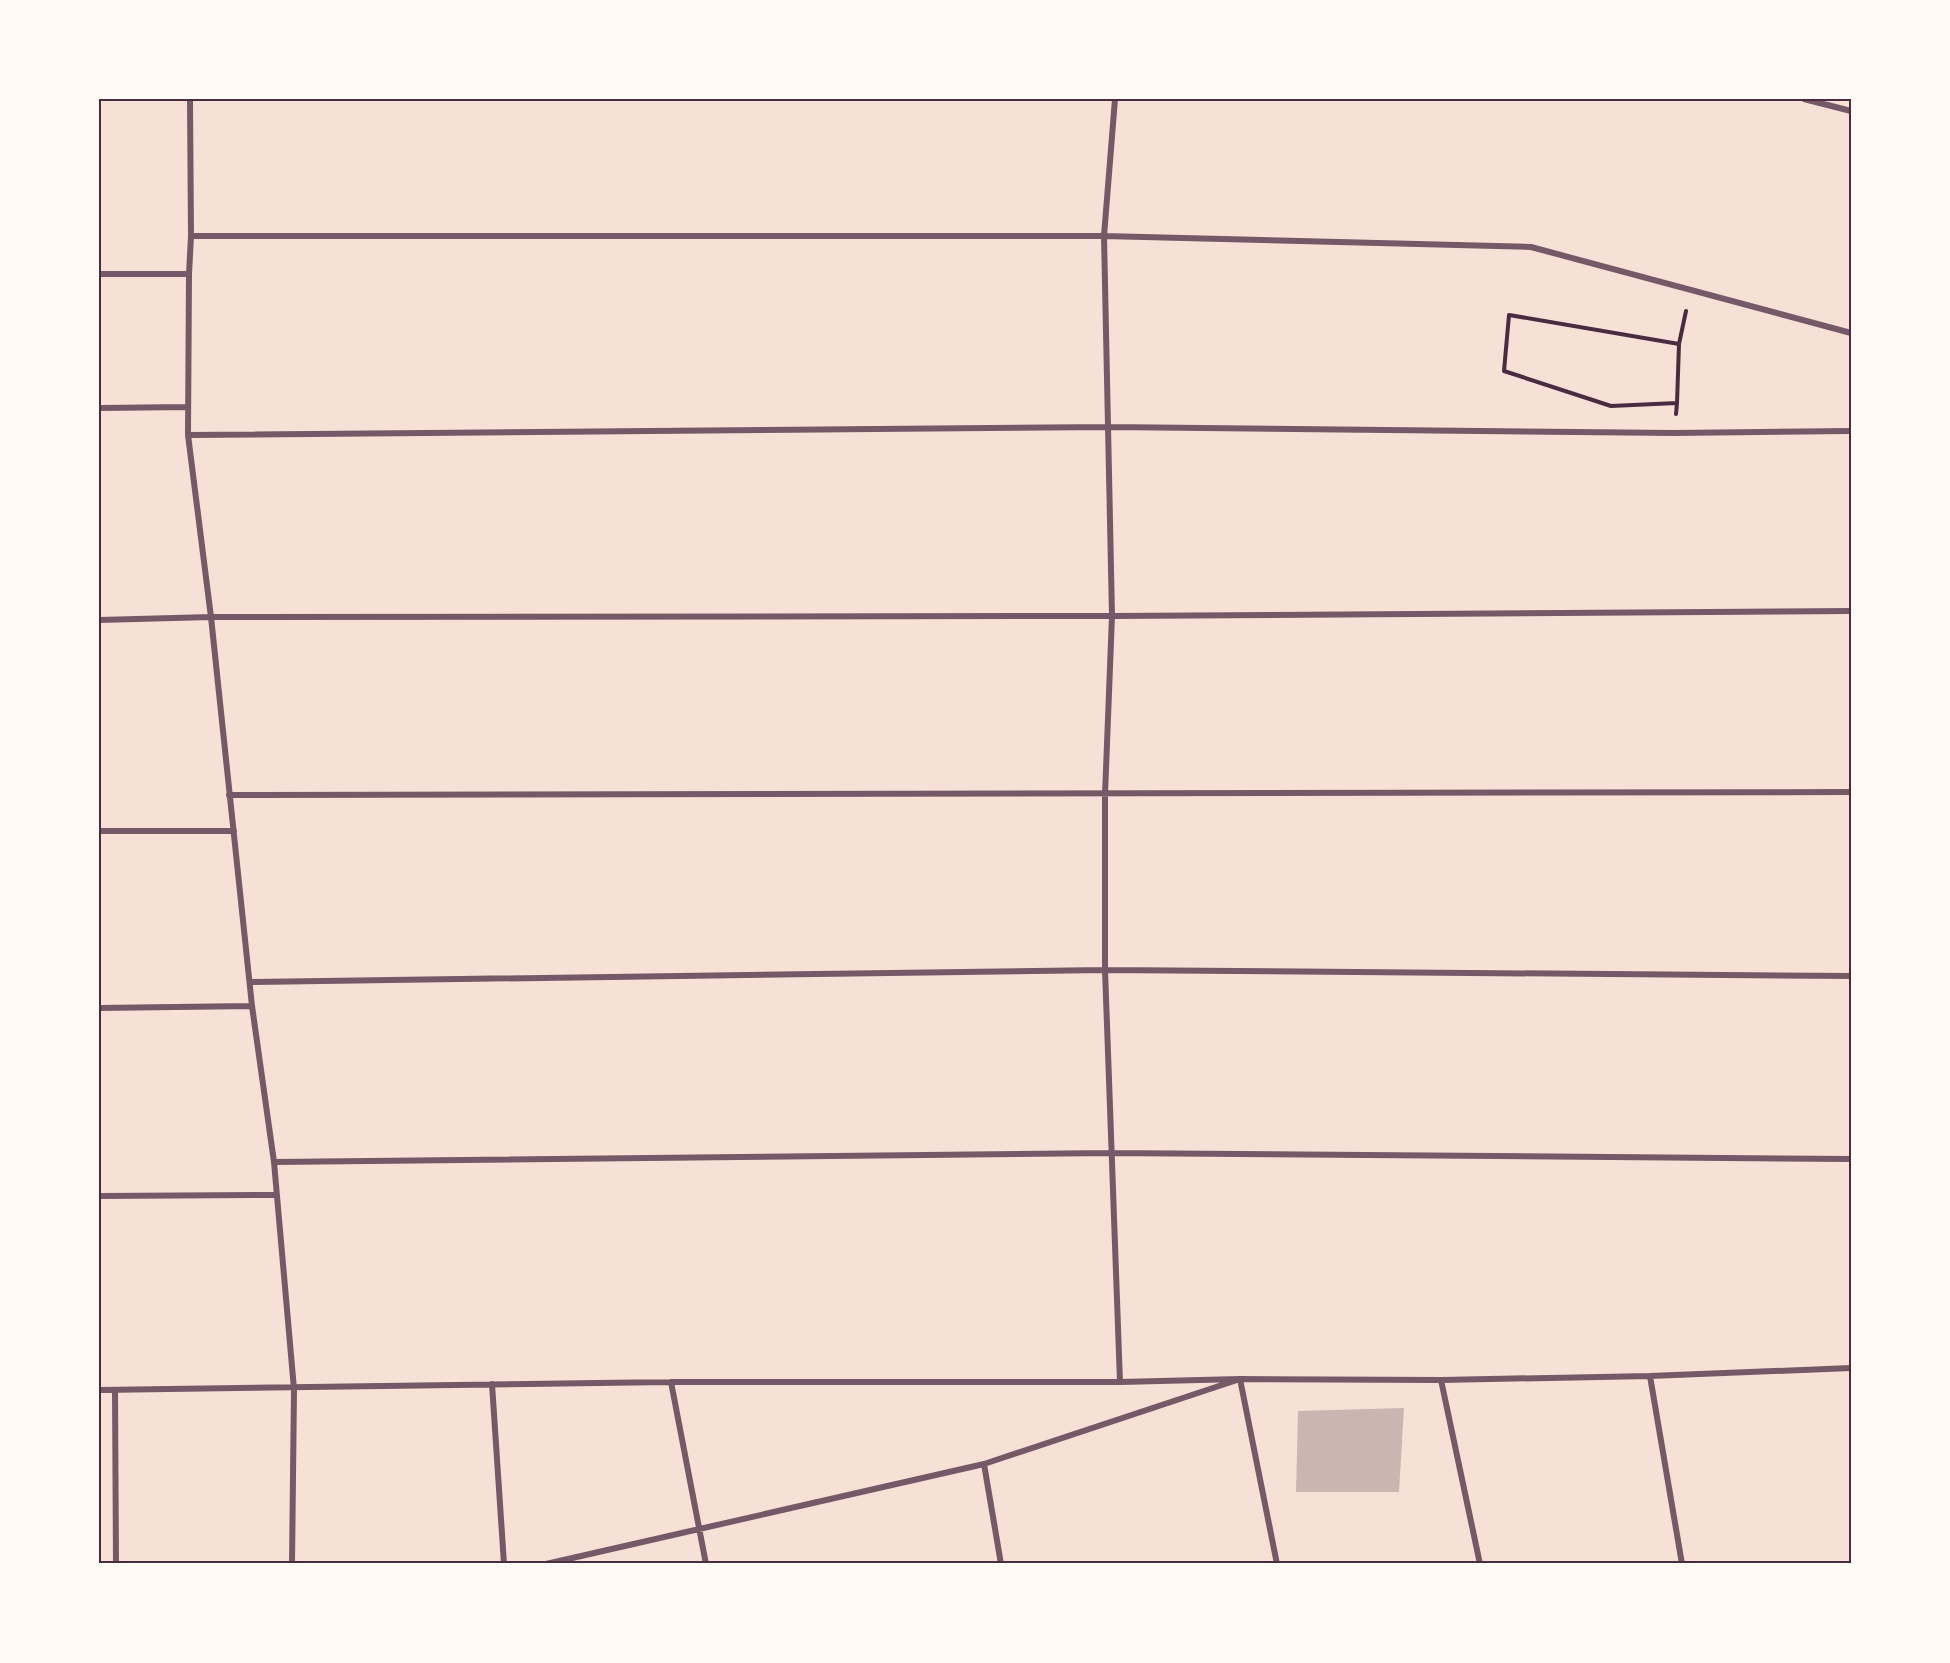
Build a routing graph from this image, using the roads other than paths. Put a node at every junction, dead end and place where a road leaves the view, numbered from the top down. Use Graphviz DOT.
graph roads {
  1 [pos="190,99"];
  2 [pos="1115,99"];
  3 [pos="1804,99"];
  4 [pos="1851,111"];
  5 [pos="191,236"];
  6 [pos="1104,236"];
  7 [pos="99,274"];
  8 [pos="189,274"];
  9 [pos="1851,333"];
  10 [pos="188,407"];
  11 [pos="99,408"];
  12 [pos="1109,427"];
  13 [pos="1851,431"];
  14 [pos="188,435"];
  15 [pos="1851,611"];
  16 [pos="1112,616"];
  17 [pos="211,617"];
  18 [pos="99,620"];
  19 [pos="1851,792"];
  20 [pos="229,795"];
  21 [pos="1105,795"];
  22 [pos="99,831"];
  23 [pos="234,831"];
  24 [pos="1105,970"];
  25 [pos="1851,976"];
  26 [pos="250,982"];
  27 [pos="252,1006"];
  28 [pos="99,1008"];
  29 [pos="1110,1152"];
  30 [pos="1851,1159"];
  31 [pos="274,1162"];
  32 [pos="276,1195"];
  33 [pos="99,1196"];
  34 [pos="1851,1368"];
  35 [pos="1650,1376"];
  36 [pos="1240,1378"];
  37 [pos="1441,1380"];
  38 [pos="670,1382"];
  39 [pos="1120,1382"];
  40 [pos="492,1384"];
  41 [pos="294,1389"];
  42 [pos="99,1390"];
  43 [pos="115,1390"];
  44 [pos="984,1464"];
  45 [pos="699,1530"];
  46 [pos="116,1564"];
  47 [pos="292,1564"];
  48 [pos="504,1564"];
  49 [pos="546,1564"];
  50 [pos="706,1564"];
  51 [pos="1001,1564"];
  52 [pos="1277,1564"];
  53 [pos="1480,1564"];
  54 [pos="1682,1564"];
  1 -- 5 [label="street"];
  2 -- 6 [label="street"];
  3 -- 4 [label="street"];
  5 -- 6 [label="street"];
  5 -- 8 [label="street"];
  6 -- 9 [label="street"];
  6 -- 12 [label="street"];
  7 -- 8 [label="street"];
  8 -- 10 [label="street"];
  10 -- 11 [label="street"];
  10 -- 14 [label="street"];
  12 -- 13 [label="street"];
  12 -- 14 [label="street"];
  12 -- 16 [label="street"];
  14 -- 17 [label="street"];
  15 -- 16 [label="street"];
  16 -- 17 [label="street"];
  16 -- 21 [label="street"];
  17 -- 18 [label="street"];
  17 -- 20 [label="street"];
  19 -- 21 [label="street"];
  20 -- 21 [label="street"];
  20 -- 23 [label="street"];
  21 -- 24 [label="street"];
  22 -- 23 [label="street"];
  23 -- 26 [label="street"];
  24 -- 25 [label="street"];
  24 -- 26 [label="street"];
  24 -- 29 [label="street"];
  26 -- 27 [label="street"];
  27 -- 28 [label="street"];
  27 -- 31 [label="street"];
  29 -- 30 [label="street"];
  29 -- 31 [label="street"];
  29 -- 39 [label="street"];
  31 -- 32 [label="street"];
  32 -- 33 [label="street"];
  32 -- 41 [label="street"];
  34 -- 35 [label="street"];
  35 -- 37 [label="street"];
  35 -- 54 [label="street"];
  36 -- 37 [label="street"];
  36 -- 39 [label="street"];
  36 -- 44 [label="street"];
  36 -- 52 [label="street"];
  37 -- 53 [label="street"];
  38 -- 39 [label="street"];
  38 -- 40 [label="street"];
  38 -- 45 [label="street"];
  40 -- 41 [label="street"];
  40 -- 48 [label="street"];
  41 -- 43 [label="street"];
  41 -- 47 [label="street"];
  42 -- 43 [label="street"];
  43 -- 46 [label="street"];
  44 -- 45 [label="street"];
  44 -- 51 [label="street"];
  45 -- 49 [label="street"];
  45 -- 50 [label="street"];
}
